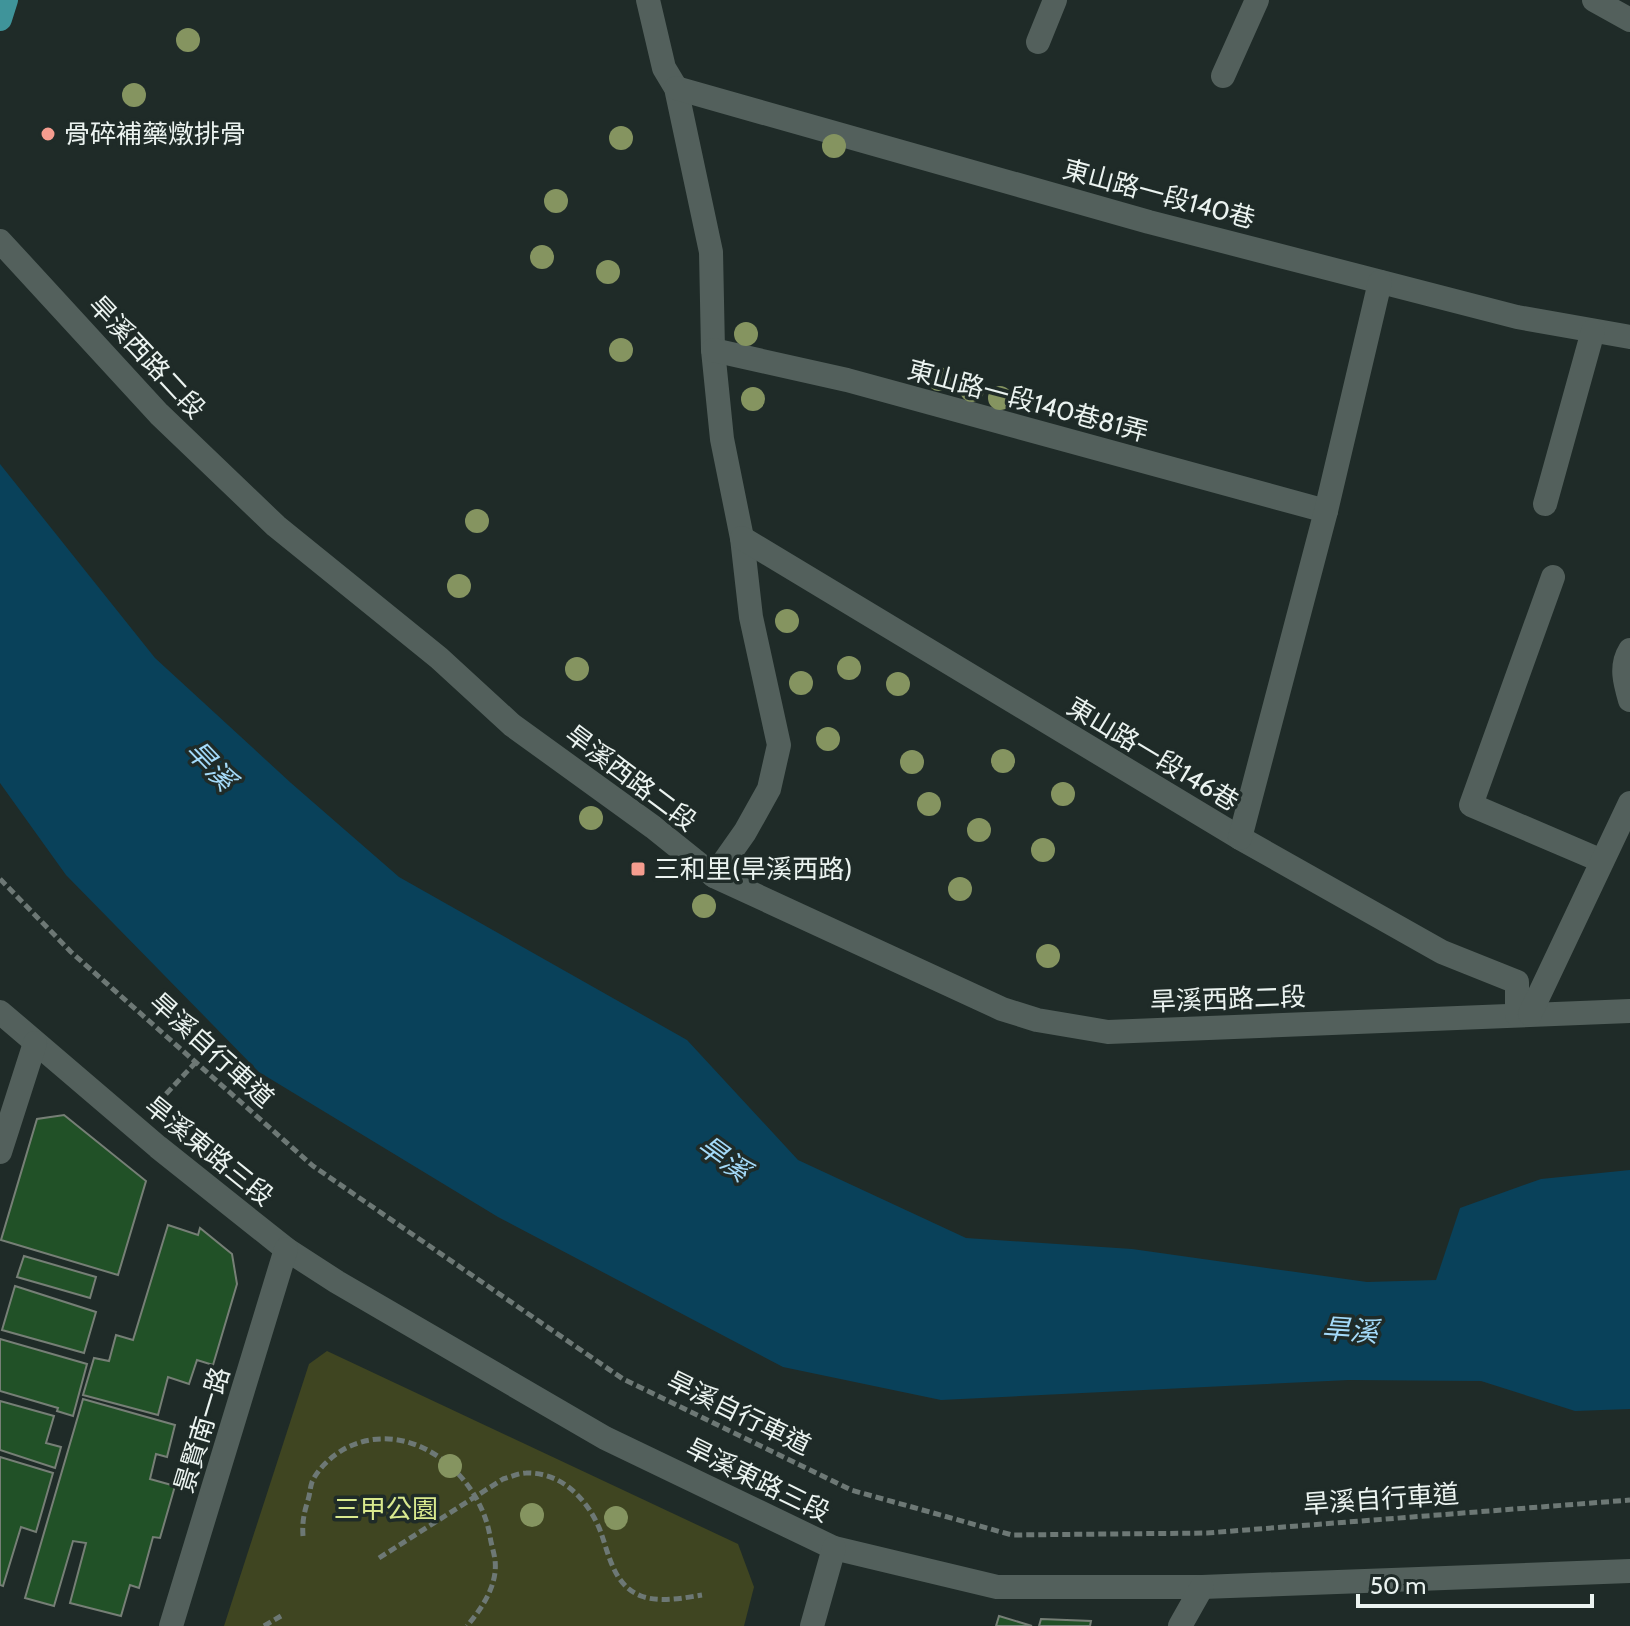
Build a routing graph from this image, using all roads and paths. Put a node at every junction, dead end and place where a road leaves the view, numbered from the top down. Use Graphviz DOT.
graph roads {
  1 [pos="6,0"];
  2 [pos="648,0"];
  3 [pos="1055,0"];
  4 [pos="1257,0"];
  5 [pos="1594,0"];
  6 [pos="0,19"];
  7 [pos="1630,20"];
  8 [pos="1038,42"];
  9 [pos="1223,76"];
  10 [pos="676,88"];
  11 [pos="0,241"];
  12 [pos="1380,282"];
  13 [pos="1593,331"];
  14 [pos="1630,337"];
  15 [pos="713,350"];
  16 [pos="1545,504"];
  17 [pos="1326,511"];
  18 [pos="742,538"];
  19 [pos="1553,577"];
  20 [pos="1630,650"];
  21 [pos="1630,700"];
  22 [pos="1630,803"];
  23 [pos="1240,838"];
  24 [pos="1602,861"];
  25 [pos="714,876"];
  26 [pos="0,879"];
  27 [pos="1630,1011"];
  28 [pos="0,1012"];
  29 [pos="1523,1015"];
  30 [pos="35,1043"];
  31 [pos="196,1062"];
  32 [pos="166,1094"];
  33 [pos="0,1152"];
  34 [pos="286,1249"];
  35 [pos="476,1495"];
  36 [pos="1630,1500"];
  37 [pos="303,1536"];
  38 [pos="834,1548"];
  39 [pos="379,1558"];
  40 [pos="1630,1571"];
  41 [pos="1202,1587"];
  42 [pos="702,1595"];
  43 [pos="281,1616"];
  44 [pos="171,1626"];
  45 [pos="264,1626"];
  46 [pos="467,1626"];
  47 [pos="812,1626"];
  48 [pos="1180,1626"];
  1 -- 6 [label="main road"];
  2 -- 10 [label="street"];
  3 -- 8 [label="street"];
  4 -- 9 [label="street"];
  5 -- 7 [label="street"];
  10 -- 12 [label="street, 東山路一段140巷"];
  10 -- 15 [label="street"];
  11 -- 25 [label="street, 旱溪西路二段"];
  12 -- 13 [label="street, 東山路一段140巷"];
  12 -- 17 [label="street"];
  13 -- 14 [label="street, 東山路一段140巷"];
  13 -- 16 [label="street"];
  15 -- 17 [label="street, 東山路一段140巷81弄"];
  15 -- 18 [label="street"];
  17 -- 23 [label="street"];
  18 -- 23 [label="street, 東山路一段146巷"];
  18 -- 25 [label="street"];
  19 -- 24 [label="street"];
  20 -- 21 [label="street"];
  22 -- 24 [label="street"];
  23 -- 29 [label="street, 東山路一段146巷"];
  24 -- 29 [label="street"];
  25 -- 29 [label="street, 旱溪西路二段"];
  26 -- 31 [label="path, 旱溪自行車道"];
  27 -- 29 [label="street, 旱溪西路二段"];
  28 -- 30 [label="street, 旱溪東路三段"];
  30 -- 33 [label="street"];
  30 -- 34 [label="street, 旱溪東路三段"];
  31 -- 32 [label="path"];
  31 -- 36 [label="path, 旱溪自行車道"];
  34 -- 38 [label="street, 旱溪東路三段"];
  34 -- 44 [label="street, 景賢南一路"];
  35 -- 37 [label="path"];
  35 -- 39 [label="path"];
  35 -- 42 [label="path"];
  35 -- 46 [label="path"];
  38 -- 41 [label="street, 旱溪東路三段"];
  38 -- 47 [label="street"];
  40 -- 41 [label="street, 旱溪東路三段"];
  41 -- 48 [label="street"];
  43 -- 45 [label="path"];
}
